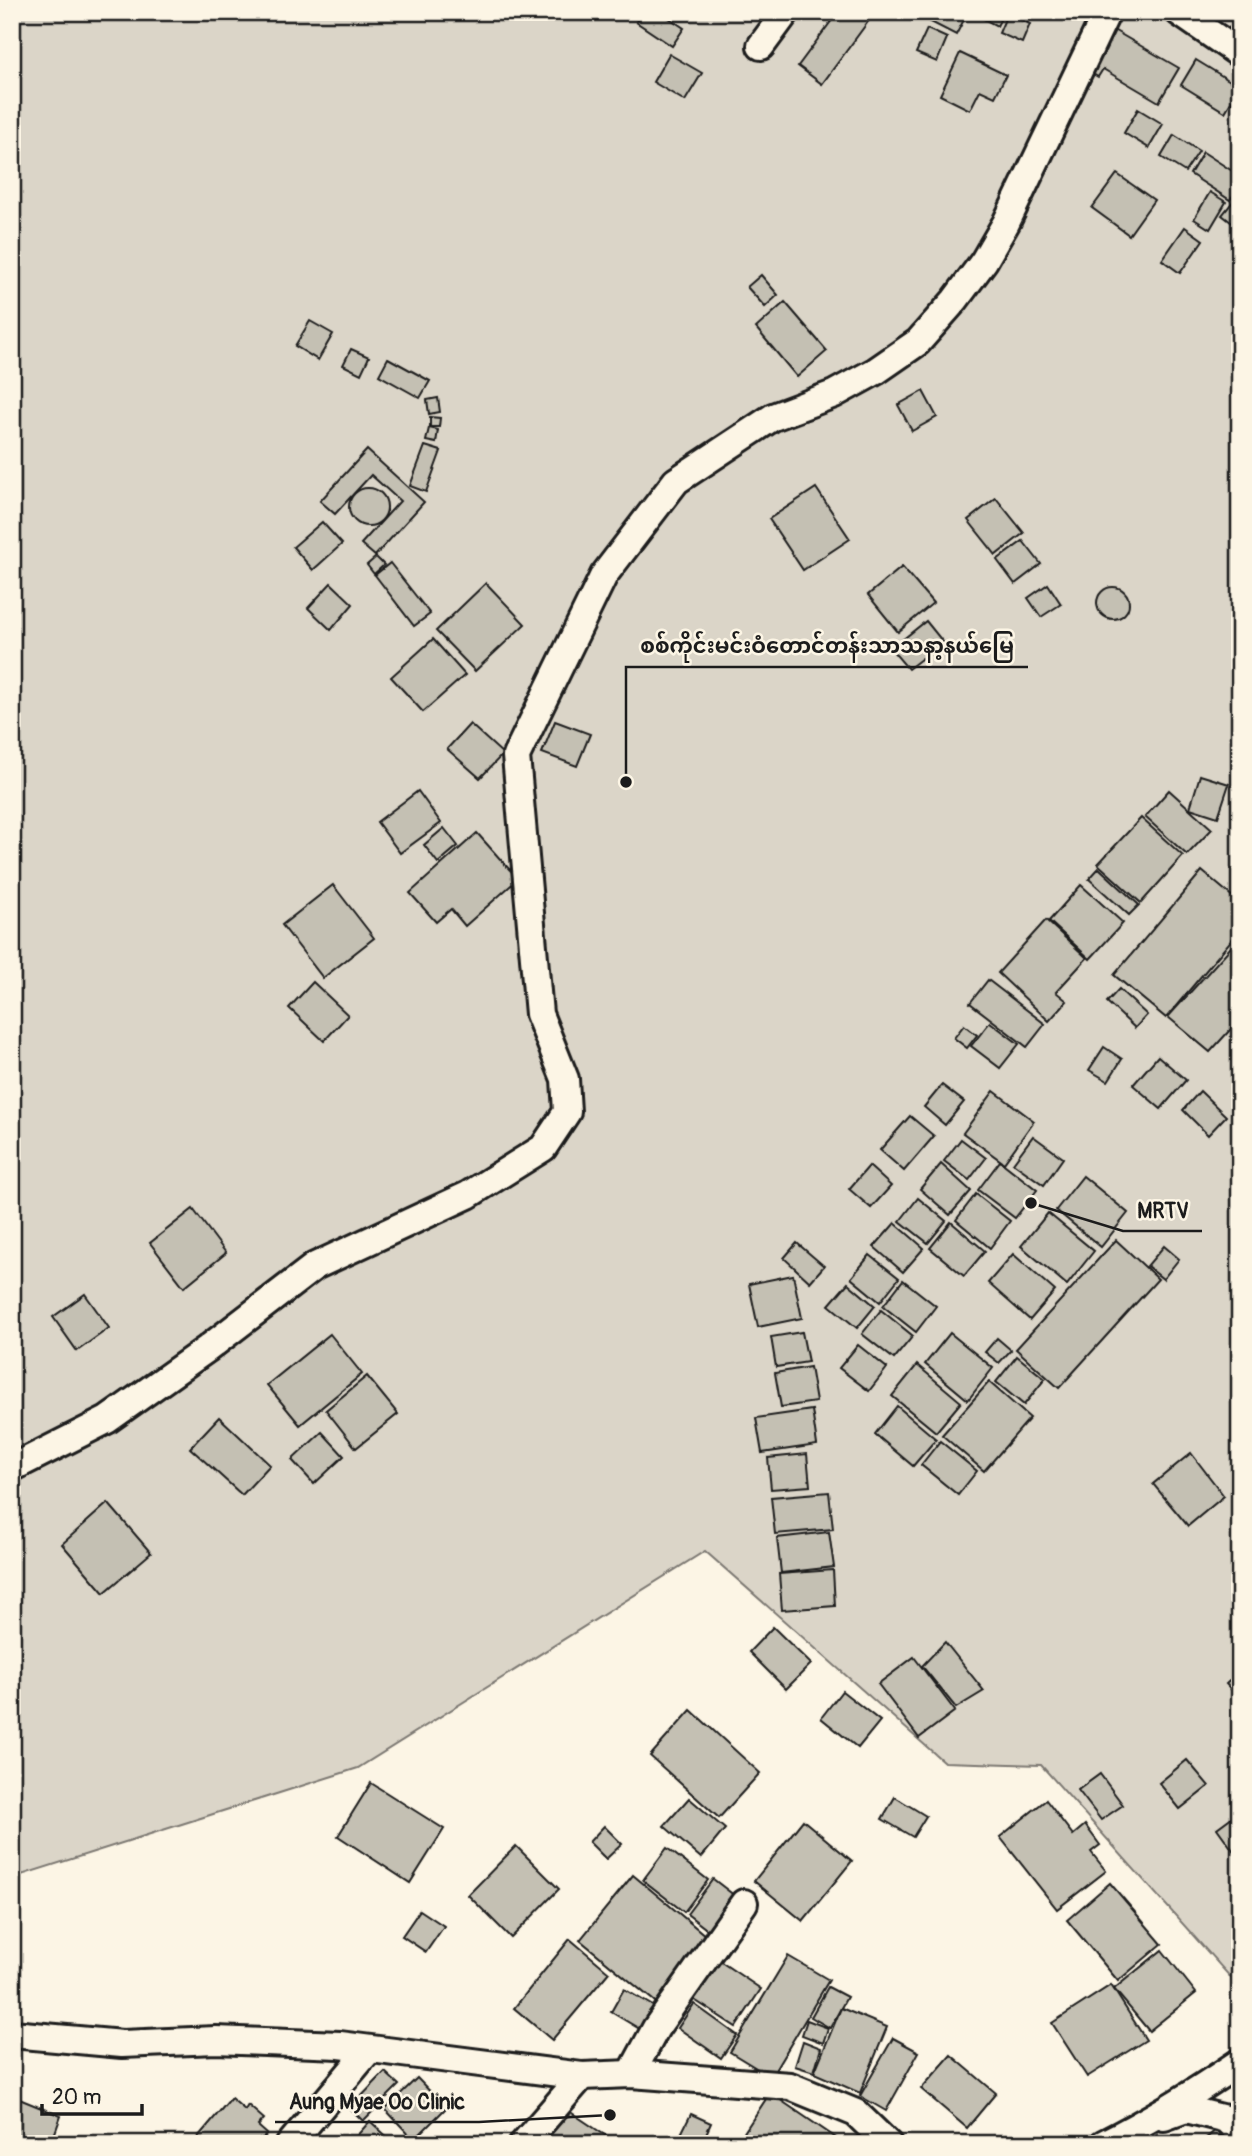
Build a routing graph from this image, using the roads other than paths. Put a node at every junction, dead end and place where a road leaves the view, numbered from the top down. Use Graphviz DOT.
graph roads {
  1 [pos="786,12"];
  2 [pos="1107,12"];
  3 [pos="1180,12"];
  4 [pos="761,46"];
  5 [pos="1240,54"];
  6 [pos="12,1468"];
  7 [pos="744,1903"];
  8 [pos="12,2034"];
  9 [pos="369,2050"];
  10 [pos="1240,2062"];
  11 [pos="631,2074"];
  12 [pos="582,2076"];
  13 [pos="1142,2124"];
  14 [pos="1240,2133"];
  15 [pos="290,2144"];
  16 [pos="523,2144"];
  17 [pos="888,2144"];
  18 [pos="1103,2144"];
  1 -- 4 [label="street"];
  2 -- 6 [label="street"];
  3 -- 5 [label="street"];
  7 -- 11 [label="street"];
  8 -- 9 [label="street"];
  9 -- 12 [label="street"];
  9 -- 15 [label="street"];
  10 -- 13 [label="street"];
  11 -- 12 [label="street"];
  11 -- 17 [label="street"];
  12 -- 16 [label="street"];
  13 -- 14 [label="street"];
  13 -- 18 [label="street"];
}
